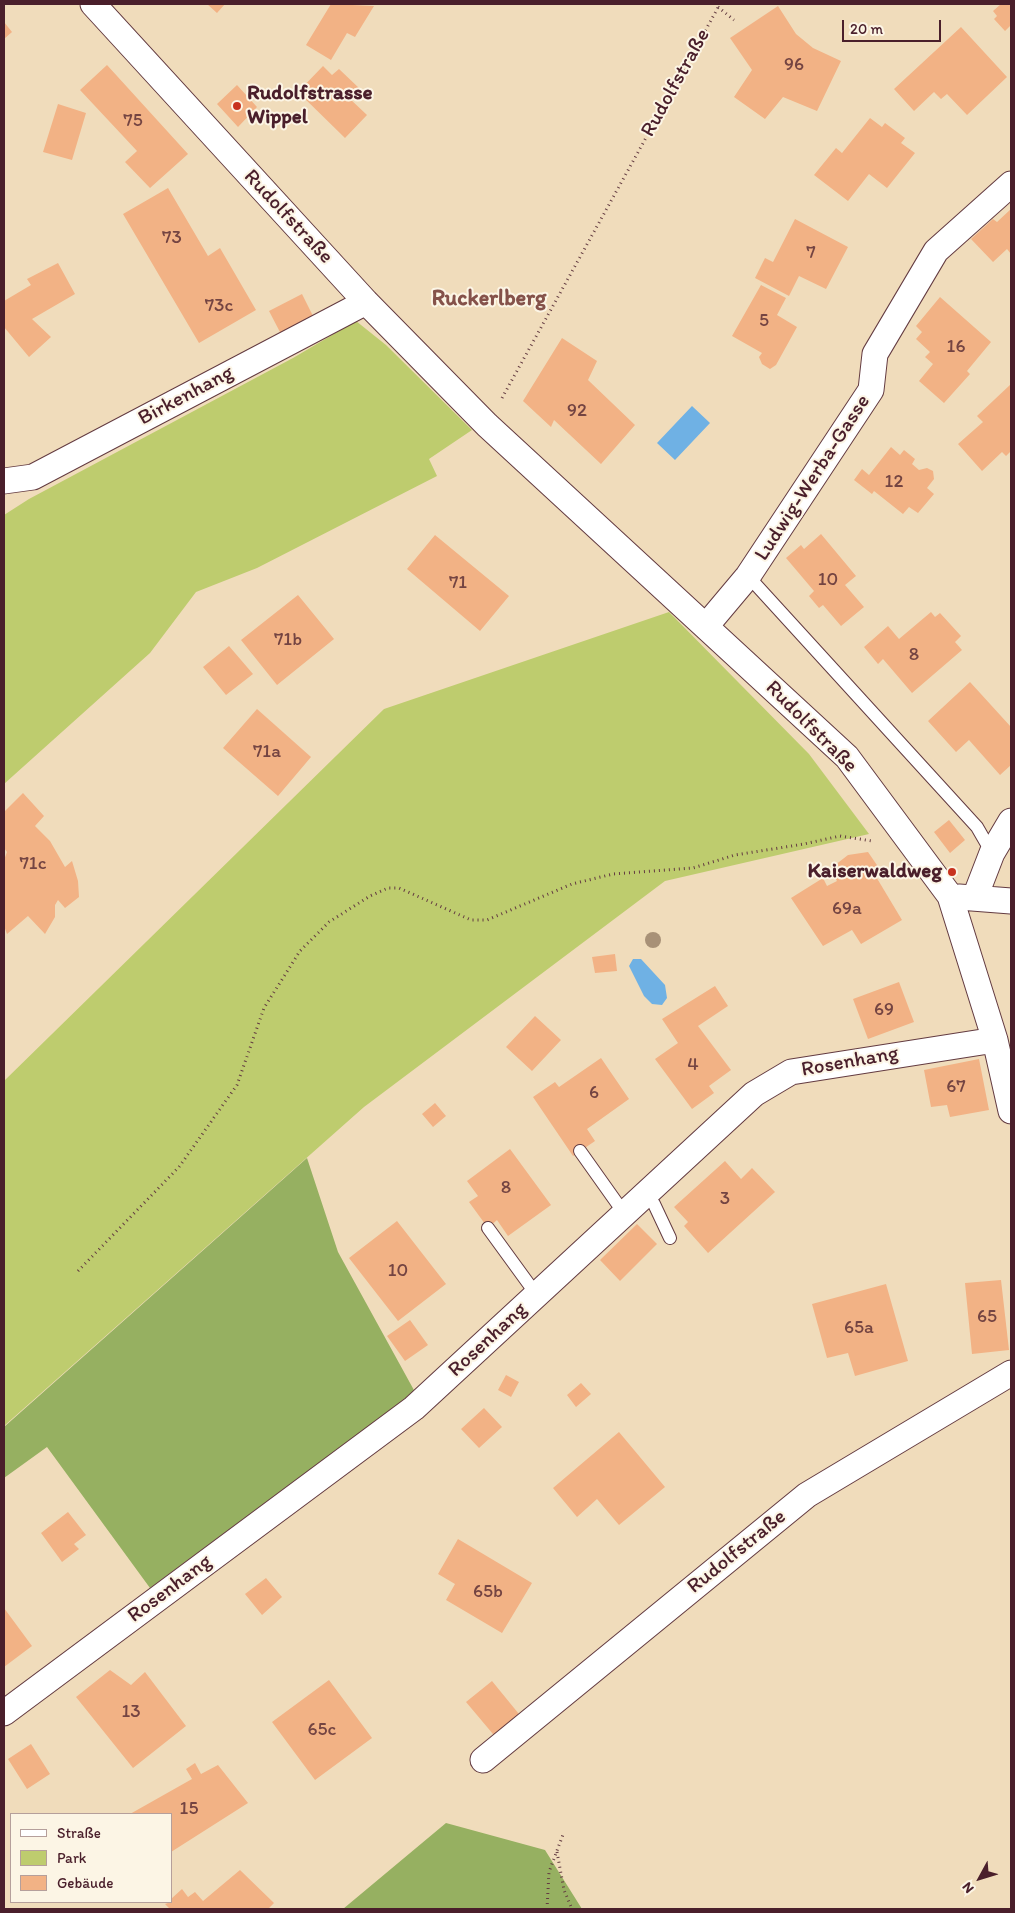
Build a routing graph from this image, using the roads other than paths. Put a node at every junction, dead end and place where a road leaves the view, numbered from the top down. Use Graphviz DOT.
graph roads {
  1 [pos="94,4"];
  2 [pos="1011,184"];
  3 [pos="366,302"];
  4 [pos="4,481"];
  5 [pos="748,576"];
  6 [pos="706,626"];
  7 [pos="1011,821"];
  8 [pos="992,853"];
  9 [pos="950,896"];
  10 [pos="975,897"];
  11 [pos="1011,901"];
  12 [pos="995,1040"];
  13 [pos="1011,1111"];
  14 [pos="580,1151"];
  15 [pos="644,1193"];
  16 [pos="624,1213"];
  17 [pos="488,1228"];
  18 [pos="670,1238"];
  19 [pos="536,1294"];
  20 [pos="1011,1373"];
  21 [pos="4,1713"];
  22 [pos="483,1760"];
  1 -- 3 [label="street, Rudolfstraße"];
  2 -- 5 [label="street, Ludwig-Werba-Gasse"];
  3 -- 4 [label="street, Birkenhang"];
  3 -- 6 [label="street, Rudolfstraße"];
  5 -- 6 [label="street, Ludwig-Werba-Gasse"];
  5 -- 8 [label="lane"];
  6 -- 9 [label="street, Rudolfstraße"];
  7 -- 8 [label="street"];
  8 -- 10 [label="street"];
  9 -- 10 [label="street"];
  9 -- 12 [label="street, Rudolfstraße"];
  10 -- 11 [label="street"];
  12 -- 13 [label="street, Rudolfstraße"];
  12 -- 15 [label="street, Rosenhang"];
  14 -- 16 [label="lane"];
  15 -- 16 [label="street, Rosenhang"];
  15 -- 18 [label="lane"];
  16 -- 19 [label="street, Rosenhang"];
  17 -- 19 [label="lane"];
  19 -- 21 [label="street, Rosenhang"];
  20 -- 22 [label="street, Rudolfstraße"];
}
